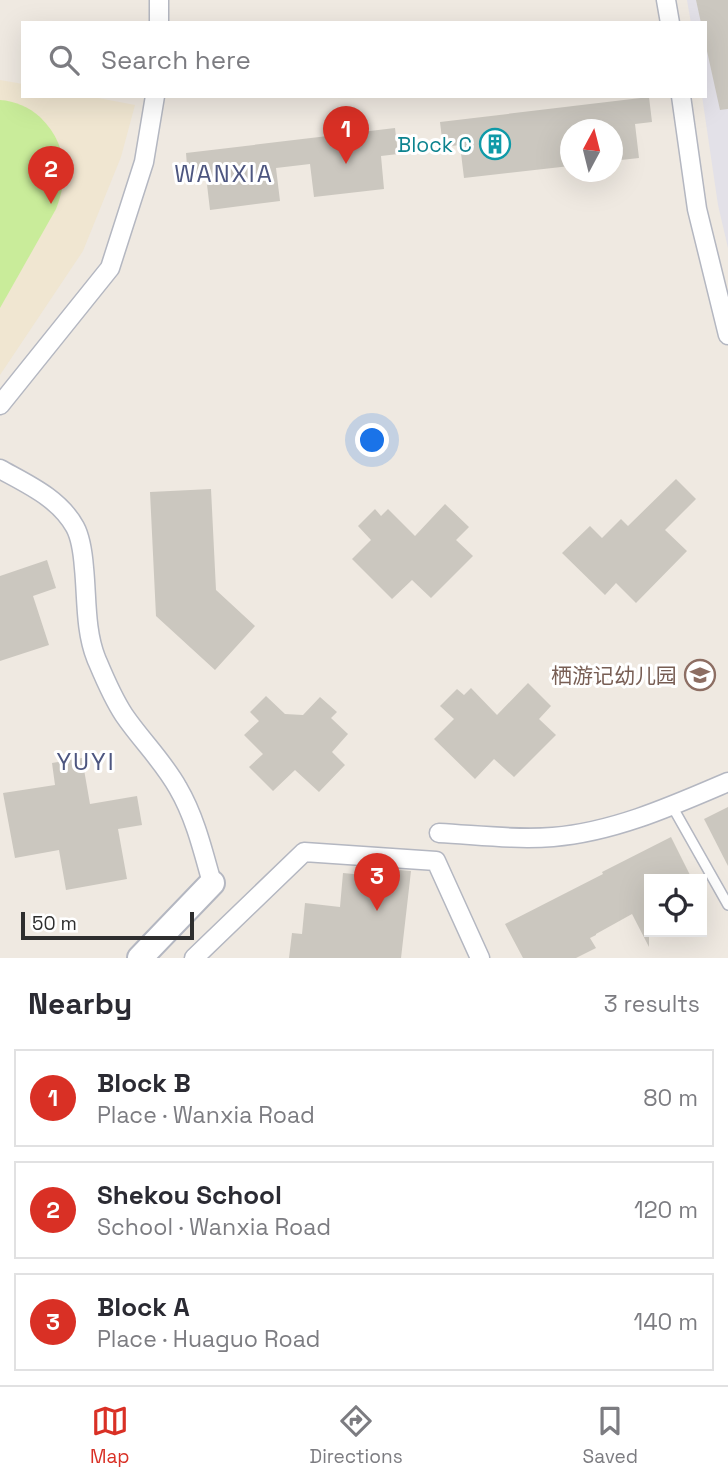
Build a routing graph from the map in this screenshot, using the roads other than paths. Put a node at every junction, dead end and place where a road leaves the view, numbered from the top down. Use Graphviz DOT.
graph roads {
  1 [pos="159,0"];
  2 [pos="666,0"];
  3 [pos="159,21"];
  4 [pos="670,21"];
  5 [pos="155,98"];
  6 [pos="681,98"];
  7 [pos="728,335"];
  8 [pos="0,405"];
  9 [pos="0,469"];
  10 [pos="728,782"];
  11 [pos="672,806"];
  12 [pos="439,833"];
  13 [pos="212,883"];
  14 [pos="728,905"];
  15 [pos="139,958"];
  16 [pos="194,958"];
  17 [pos="480,958"];
  1 -- 3 [label="street"];
  2 -- 4 [label="street"];
  5 -- 8 [label="street"];
  6 -- 7 [label="street"];
  9 -- 13 [label="street"];
  10 -- 11 [label="street"];
  11 -- 12 [label="street"];
  11 -- 14 [label="lane"];
  13 -- 15 [label="street"];
  16 -- 17 [label="street"];
}
